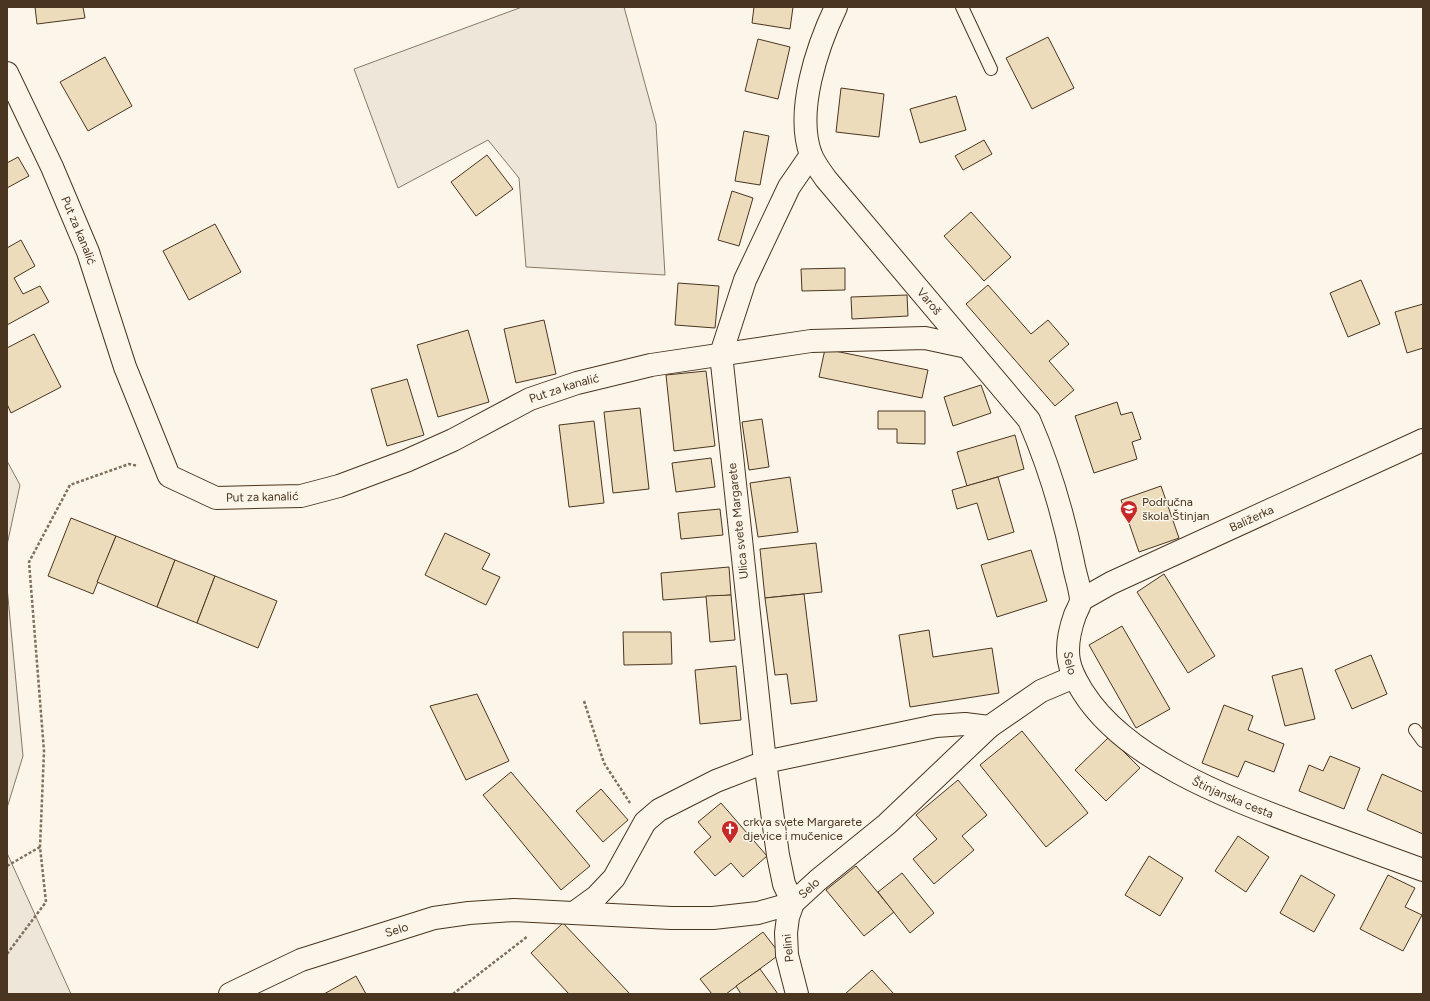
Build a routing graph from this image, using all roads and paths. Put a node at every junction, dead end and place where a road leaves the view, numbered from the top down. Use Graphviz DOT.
graph roads {
  1 [pos="836,7"];
  2 [pos="962,7"];
  3 [pos="991,69"];
  4 [pos="7,73"];
  5 [pos="811,155"];
  6 [pos="967,347"];
  7 [pos="721,354"];
  8 [pos="1423,440"];
  9 [pos="170,476"];
  10 [pos="1081,600"];
  11 [pos="1074,677"];
  12 [pos="584,701"];
  13 [pos="989,726"];
  14 [pos="1415,730"];
  15 [pos="1423,741"];
  16 [pos="765,762"];
  17 [pos="645,822"];
  18 [pos="40,847"];
  19 [pos="7,866"];
  20 [pos="1423,870"];
  21 [pos="793,903"];
  22 [pos="546,912"];
  23 [pos="574,913"];
  24 [pos="7,954"];
  25 [pos="230,994"];
  26 [pos="453,994"];
  27 [pos="797,994"];
  1 -- 5 [label="street, Varoš"];
  2 -- 3 [label="lane"];
  4 -- 9 [label="street, Put za kanalić"];
  5 -- 6 [label="street, Varoš"];
  5 -- 7 [label="street, Ulica svete Margarete"];
  6 -- 7 [label="street, Put za kanalić"];
  6 -- 10 [label="street, Varoš"];
  7 -- 9 [label="street, Put za kanalić"];
  7 -- 16 [label="street, Ulica svete Margarete"];
  8 -- 10 [label="street, Baližerka"];
  9 -- 18 [label="path"];
  10 -- 11 [label="street, Selo"];
  11 -- 13 [label="street, Selo"];
  11 -- 20 [label="street, Štinjanska cesta"];
  12 -- 17 [label="path"];
  13 -- 16 [label="street"];
  13 -- 21 [label="street, Selo"];
  14 -- 15 [label="lane"];
  16 -- 17 [label="street"];
  16 -- 21 [label="street, Ulica svete Margarete"];
  17 -- 23 [label="street"];
  18 -- 19 [label="path"];
  18 -- 24 [label="path"];
  21 -- 23 [label="street, Selo"];
  21 -- 27 [label="street, Pelini"];
  22 -- 23 [label="street, Selo"];
  22 -- 25 [label="street, Selo"];
  22 -- 26 [label="path"];
}
